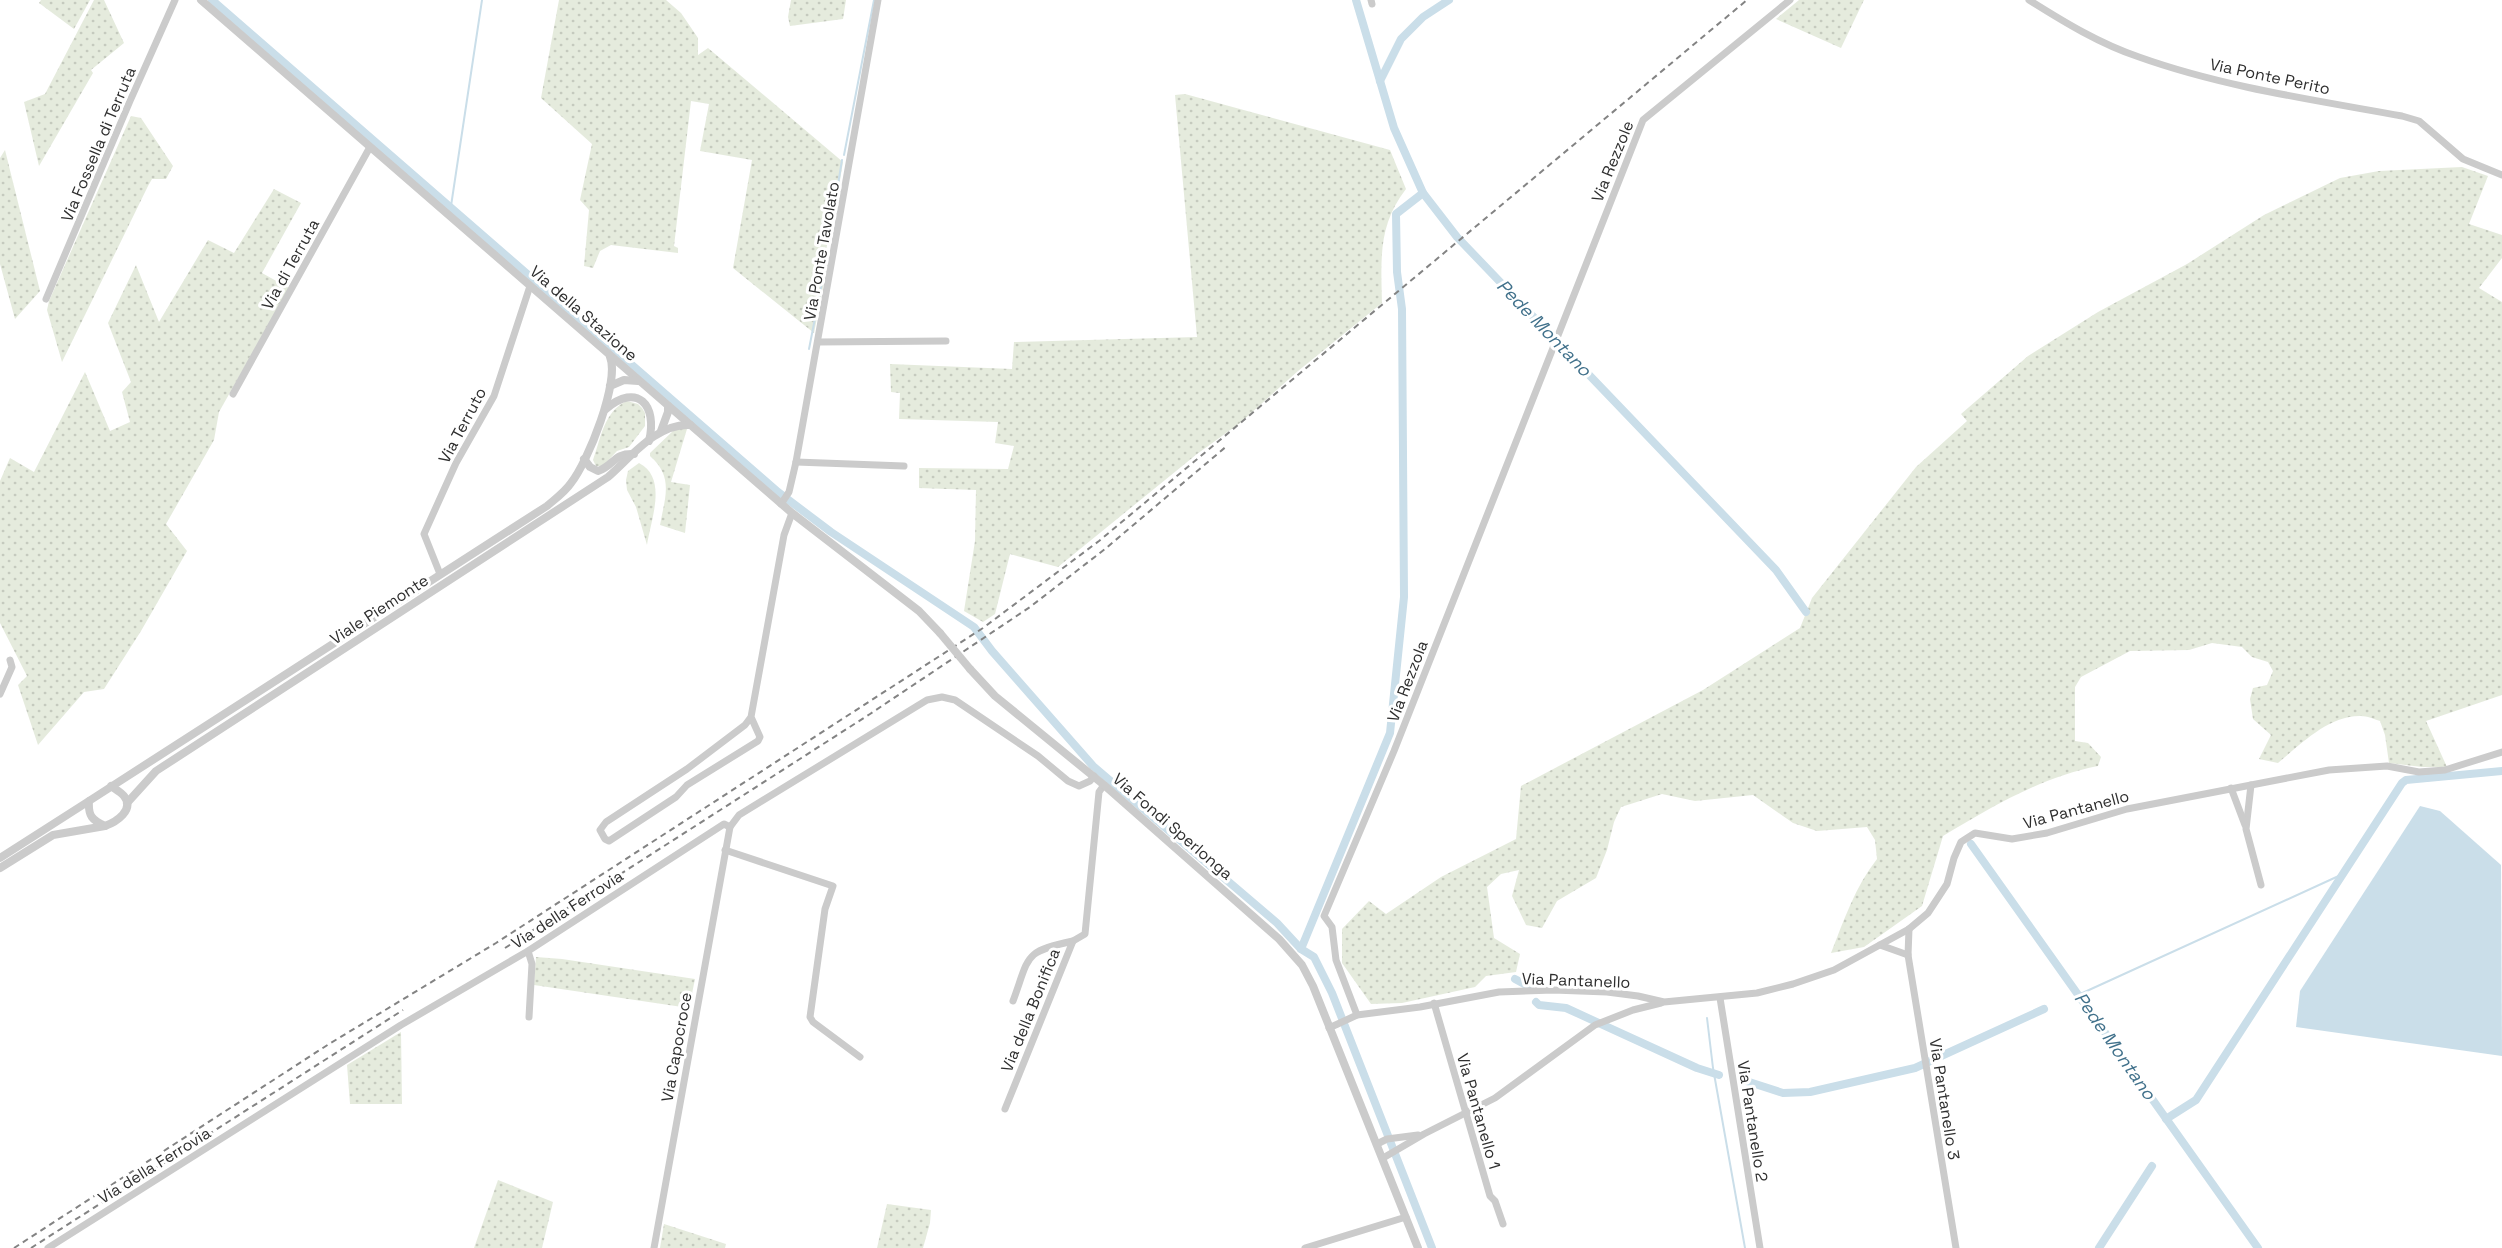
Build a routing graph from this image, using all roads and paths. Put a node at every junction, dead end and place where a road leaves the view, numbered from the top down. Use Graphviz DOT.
graph roads {
  1 [pos="176,0"];
  2 [pos="201,0"];
  3 [pos="878,0"];
  4 [pos="1790,0"];
  5 [pos="2029,0"];
  6 [pos="370,147"];
  7 [pos="2502,175"];
  8 [pos="530,286"];
  9 [pos="46,299"];
  10 [pos="946,341"];
  11 [pos="818,342"];
  12 [pos="1549,355"];
  13 [pos="610,356"];
  14 [pos="639,381"];
  15 [pos="610,386"];
  16 [pos="233,394"];
  17 [pos="668,406"];
  18 [pos="606,409"];
  19 [pos="690,425"];
  20 [pos="661,431"];
  21 [pos="649,441"];
  22 [pos="634,454"];
  23 [pos="584,459"];
  24 [pos="796,462"];
  25 [pos="904,466"];
  26 [pos="785,498"];
  27 [pos="792,513"];
  28 [pos="440,574"];
  29 [pos="10,660"];
  30 [pos="0,694"];
  31 [pos="751,717"];
  32 [pos="711,752"];
  33 [pos="2502,752"];
  34 [pos="718,764"];
  35 [pos="676,776"];
  36 [pos="1094,776"];
  37 [pos="1104,785"];
  38 [pos="2251,785"];
  39 [pos="111,786"];
  40 [pos="685,786"];
  41 [pos="2232,788"];
  42 [pos="89,801"];
  43 [pos="127,803"];
  44 [pos="105,826"];
  45 [pos="730,827"];
  46 [pos="2246,829"];
  47 [pos="725,850"];
  48 [pos="0,858"];
  49 [pos="0,868"];
  50 [pos="2261,885"];
  51 [pos="1909,929"];
  52 [pos="1073,941"];
  53 [pos="1880,945"];
  54 [pos="528,951"];
  55 [pos="1908,955"];
  56 [pos="1720,998"];
  57 [pos="1013,1001"];
  58 [pos="1664,1002"];
  59 [pos="1434,1003"];
  60 [pos="529,1017"];
  61 [pos="1354,1017"];
  62 [pos="1333,1026"];
  63 [pos="860,1057"];
  64 [pos="1005,1109"];
  65 [pos="1466,1115"];
  66 [pos="1424,1134"];
  67 [pos="1377,1144"];
  68 [pos="1387,1157"];
  69 [pos="1406,1217"];
  70 [pos="1503,1224"];
  71 [pos="48,1248"];
  72 [pos="654,1248"];
  73 [pos="1305,1248"];
  74 [pos="1418,1248"];
  75 [pos="1761,1248"];
  76 [pos="1956,1248"];
  1 -- 9 [label="street, Via Fossella di Terruta"];
  2 -- 6 [label="street, Via della Stazione"];
  3 -- 11 [label="street, Via Ponte Tavolato"];
  4 -- 12 [label="street, Via Rezzole"];
  5 -- 7 [label="street, Via Ponte Perito"];
  6 -- 8 [label="street, Via della Stazione"];
  6 -- 16 [label="street, Via di Terruta"];
  8 -- 13 [label="street, Via della Stazione"];
  8 -- 28 [label="street, Via Terruto"];
  10 -- 11 [label="street"];
  11 -- 24 [label="street, Via Ponte Tavolato"];
  12 -- 61 [label="street, Via Rezzola"];
  13 -- 14 [label="street, Via della Stazione"];
  13 -- 15 [label="street, Viale Piemonte"];
  14 -- 15 [label="street"];
  14 -- 17 [label="street, Via della Stazione"];
  15 -- 18 [label="street, Viale Piemonte"];
  17 -- 19 [label="street, Via della Stazione"];
  17 -- 20 [label="street"];
  18 -- 21 [label="street"];
  18 -- 23 [label="street, Viale Piemonte"];
  19 -- 20 [label="street"];
  19 -- 26 [label="street, Via della Stazione"];
  20 -- 21 [label="street, Viale Piemonte"];
  21 -- 22 [label="street, Viale Piemonte"];
  22 -- 23 [label="street"];
  22 -- 43 [label="street, Viale Piemonte"];
  23 -- 28 [label="street, Viale Piemonte"];
  24 -- 25 [label="street"];
  24 -- 26 [label="street, Via Ponte Tavolato"];
  26 -- 27 [label="street, Via della Stazione"];
  27 -- 31 [label="street"];
  27 -- 36 [label="street, Via Fondi Sperlonga, bridge"];
  28 -- 39 [label="street, Viale Piemonte"];
  29 -- 30 [label="street"];
  31 -- 32 [label="street"];
  31 -- 34 [label="street"];
  32 -- 34 [label="street"];
  32 -- 35 [label="street"];
  33 -- 38 [label="street, Via Pantanello"];
  34 -- 40 [label="street"];
  35 -- 40 [label="street"];
  35 -- 40 [label="street"];
  36 -- 37 [label="street, Via Fondi Sperlonga"];
  36 -- 45 [label="street, Via della Ferrovia"];
  37 -- 52 [label="street, Via della Bonifica"];
  37 -- 62 [label="street, Via Fondi Sperlonga"];
  38 -- 41 [label="street, Via Pantanello"];
  38 -- 46 [label="street"];
  39 -- 42 [label="street, Viale Piemonte"];
  39 -- 43 [label="street"];
  41 -- 46 [label="street"];
  41 -- 51 [label="street, Via Pantanello"];
  42 -- 44 [label="street"];
  42 -- 48 [label="street, Viale Piemonte"];
  43 -- 44 [label="street, Viale Piemonte"];
  44 -- 49 [label="street"];
  45 -- 47 [label="street, Via Capocroce"];
  45 -- 54 [label="street, Via della Ferrovia"];
  46 -- 50 [label="street"];
  47 -- 63 [label="street"];
  47 -- 72 [label="street, Via Capocroce"];
  51 -- 53 [label="street, Via Pantanello"];
  51 -- 55 [label="street, Via Pantanello 3"];
  52 -- 57 [label="street"];
  52 -- 64 [label="street, Via della Bonifica"];
  53 -- 55 [label="street"];
  53 -- 56 [label="street, Via Pantanello"];
  54 -- 60 [label="street"];
  54 -- 71 [label="street, Via della Ferrovia"];
  55 -- 76 [label="street, Via Pantanello 3"];
  56 -- 58 [label="street, Via Pantanello"];
  56 -- 75 [label="street, Via Pantanello 2"];
  58 -- 59 [label="street, Via Pantanello"];
  58 -- 65 [label="street"];
  59 -- 61 [label="street, Via Pantanello"];
  59 -- 65 [label="street, Via Pantanello 1"];
  61 -- 62 [label="street, Via Pantanello"];
  62 -- 67 [label="street, Via Fondi Sperlonga"];
  65 -- 66 [label="street"];
  65 -- 70 [label="street, Via Pantanello 1"];
  66 -- 67 [label="street"];
  66 -- 68 [label="street"];
  67 -- 68 [label="street, Via Fondi Sperlonga"];
  68 -- 69 [label="street, Via Fondi Sperlonga"];
  69 -- 73 [label="street"];
  69 -- 74 [label="street, Via Fondi Sperlonga"];
}
